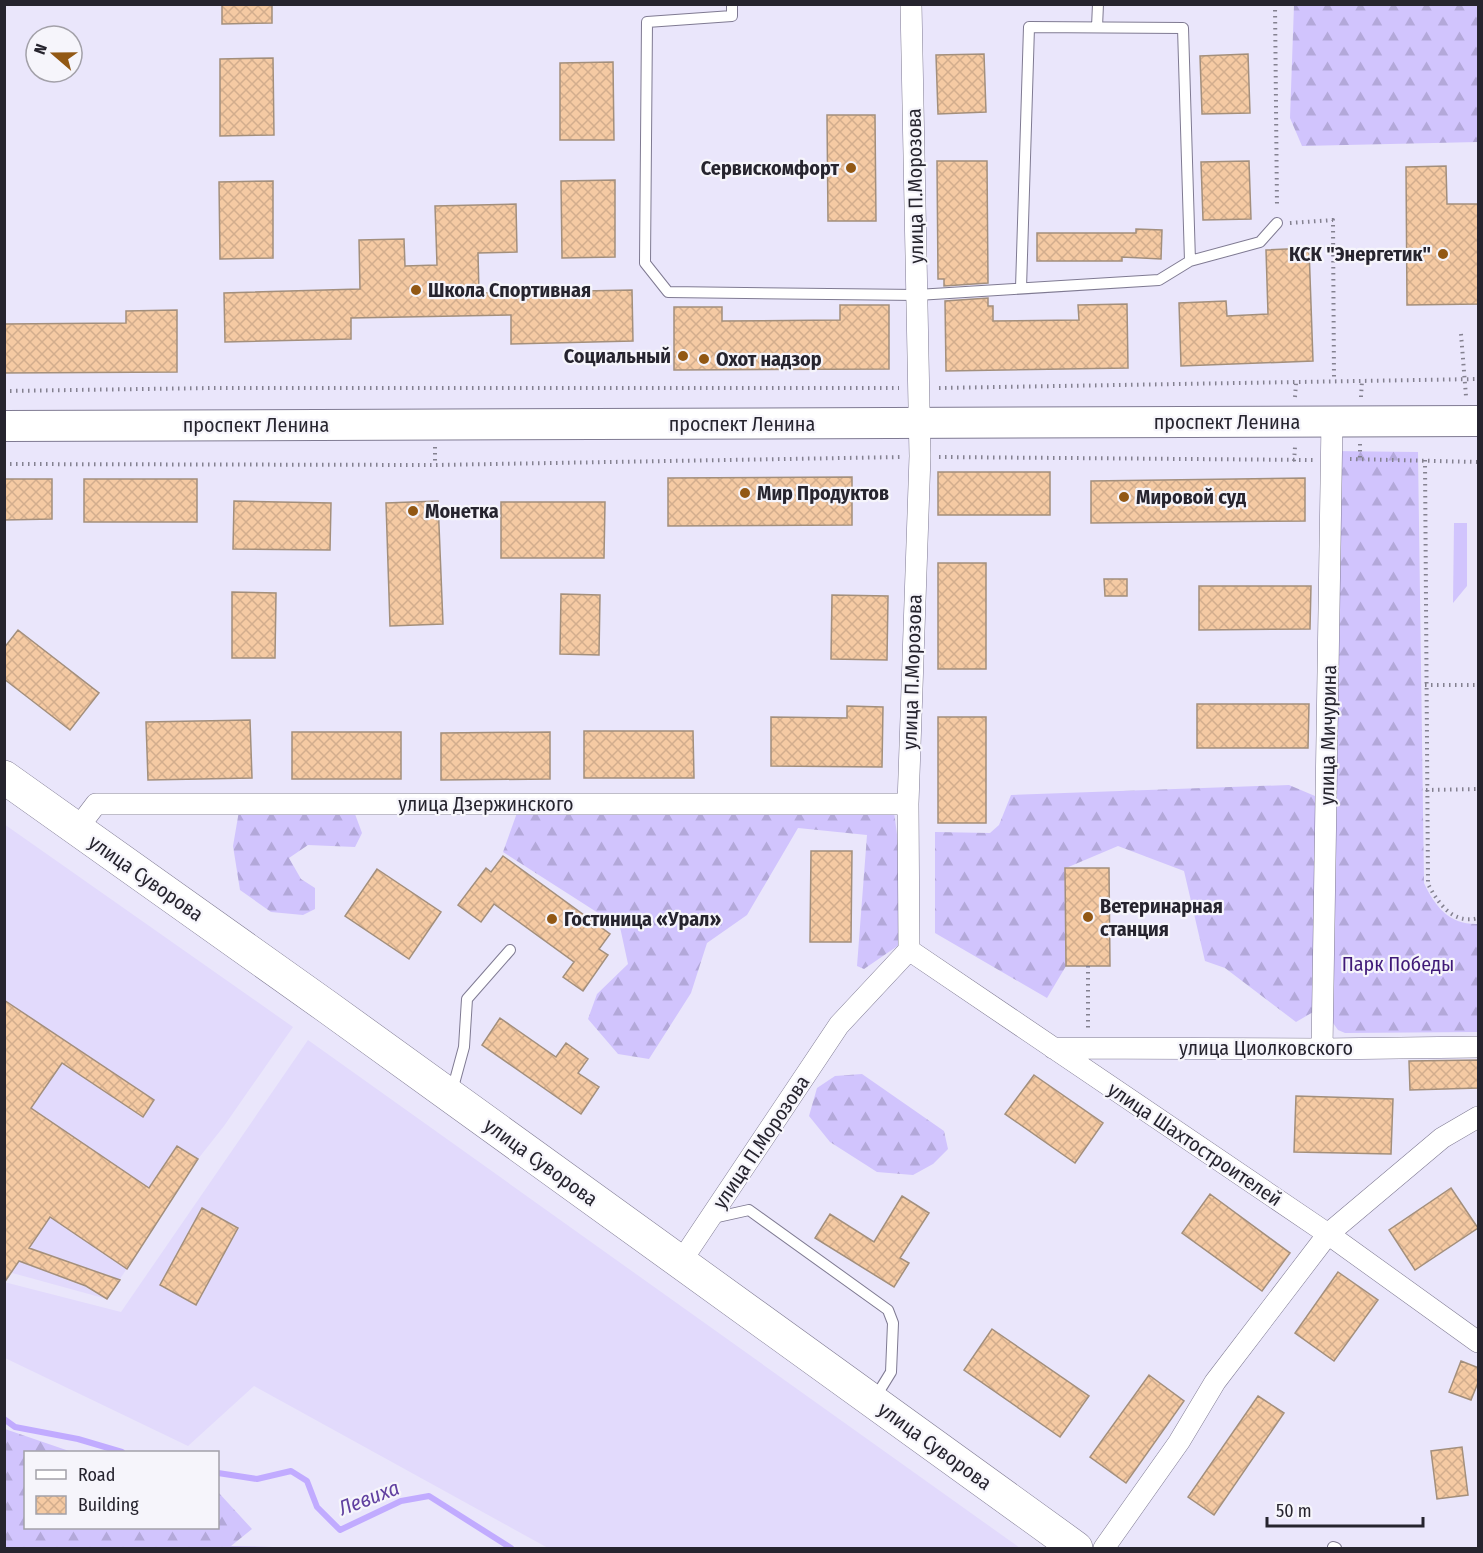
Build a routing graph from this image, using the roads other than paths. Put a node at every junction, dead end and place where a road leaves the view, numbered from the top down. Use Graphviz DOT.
graph roads {
  1 [pos="732,4"];
  2 [pos="911,4"];
  3 [pos="1098,4"];
  4 [pos="1097,27"];
  5 [pos="1277,223"];
  6 [pos="1190,261"];
  7 [pos="1022,288"];
  8 [pos="917,295"];
  9 [pos="1473,421"];
  10 [pos="1332,422"];
  11 [pos="919,423"];
  12 [pos="4,426"];
  13 [pos="10,785"];
  14 [pos="908,804"];
  15 [pos="77,830"];
  16 [pos="510,950"];
  17 [pos="909,950"];
  18 [pos="1479,1047"];
  19 [pos="1053,1048"];
  20 [pos="1322,1049"];
  21 [pos="450,1096"];
  22 [pos="1479,1117"];
  23 [pos="709,1219"];
  24 [pos="1328,1234"];
  25 [pos="680,1263"];
  26 [pos="1479,1342"];
  27 [pos="873,1401"];
  28 [pos="1076,1548"];
  29 [pos="1104,1548"];
  1 -- 8 [label="lane"];
  2 -- 8 [label="street, улица П.Морозова"];
  3 -- 4 [label="lane"];
  4 -- 6 [label="lane"];
  4 -- 7 [label="lane"];
  5 -- 6 [label="lane"];
  6 -- 7 [label="lane"];
  7 -- 8 [label="lane"];
  8 -- 11 [label="street, улица П.Морозова"];
  9 -- 10 [label="main road, проспект Ленина"];
  10 -- 11 [label="main road, проспект Ленина"];
  10 -- 20 [label="street, улица Мичурина"];
  11 -- 12 [label="main road, проспект Ленина"];
  11 -- 14 [label="street, улица П.Морозова"];
  13 -- 15 [label="main road, улица Суворова"];
  14 -- 15 [label="street, улица Дзержинского"];
  14 -- 17 [label="street, улица П.Морозова"];
  15 -- 21 [label="main road, улица Суворова"];
  16 -- 21 [label="lane"];
  17 -- 19 [label="street, улица Шахтостроителей"];
  17 -- 23 [label="street, улица П.Морозова"];
  18 -- 20 [label="street, улица Циолковского"];
  19 -- 20 [label="street, улица Циолковского"];
  19 -- 24 [label="street, улица Шахтостроителей"];
  21 -- 25 [label="main road, улица Суворова"];
  22 -- 24 [label="street"];
  23 -- 25 [label="street, улица П.Морозова"];
  23 -- 27 [label="lane"];
  24 -- 26 [label="street, улица Шахтостроителей"];
  24 -- 29 [label="street"];
  25 -- 27 [label="main road, улица Суворова"];
  27 -- 28 [label="main road, улица Суворова"];
}
